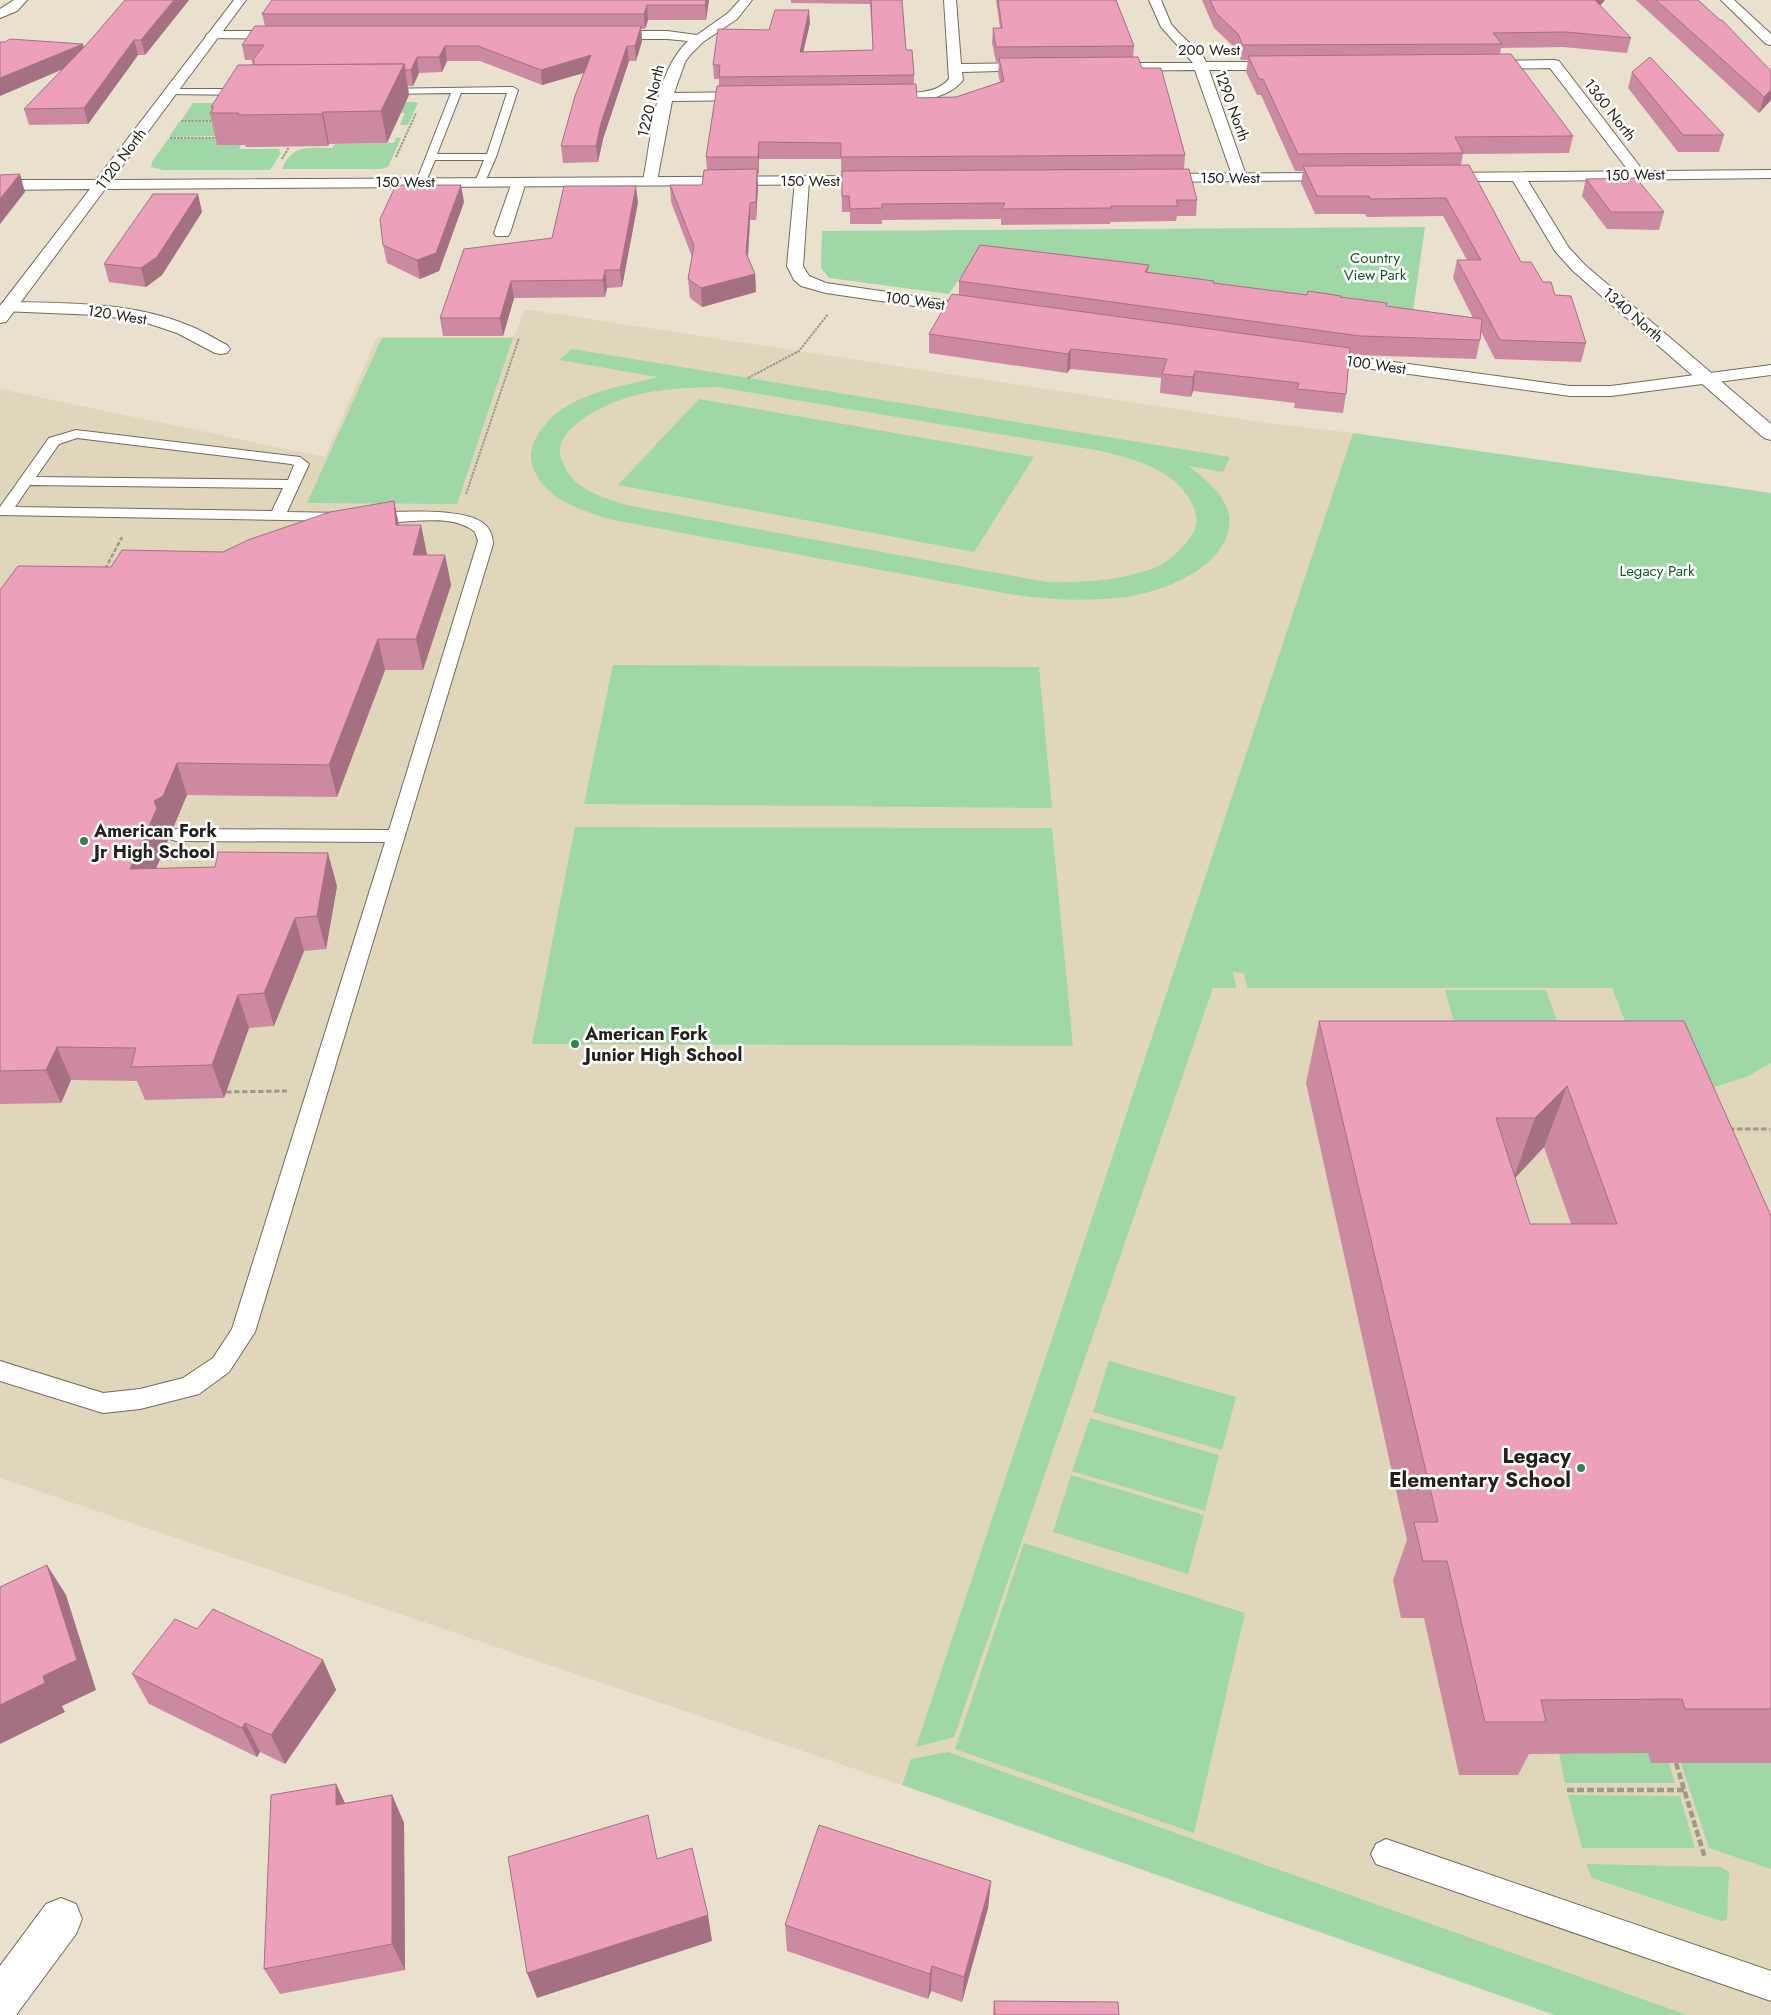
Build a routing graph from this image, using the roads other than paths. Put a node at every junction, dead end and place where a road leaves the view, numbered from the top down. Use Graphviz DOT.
graph roads {
  1 [pos="21,0"];
  2 [pos="240,0"];
  3 [pos="746,0"];
  4 [pos="950,0"];
  5 [pos="1155,0"];
  6 [pos="1727,0"];
  7 [pos="0,14"];
  8 [pos="212,35"];
  9 [pos="299,35"];
  10 [pos="588,35"];
  11 [pos="701,39"];
  12 [pos="1771,41"];
  13 [pos="1466,65"];
  14 [pos="1200,66"];
  15 [pos="1298,66"];
  16 [pos="1052,67"];
  17 [pos="1091,67"];
  18 [pos="955,68"];
  19 [pos="368,91"];
  20 [pos="457,91"];
  21 [pos="170,92"];
  22 [pos="259,92"];
  23 [pos="667,96"];
  24 [pos="767,96"];
  25 [pos="865,96"];
  26 [pos="432,157"];
  27 [pos="491,157"];
  28 [pos="1771,174"];
  29 [pos="1639,175"];
  30 [pos="1356,177"];
  31 [pos="1424,177"];
  32 [pos="1518,177"];
  33 [pos="1141,178"];
  34 [pos="1240,178"];
  35 [pos="892,180"];
  36 [pos="650,181"];
  37 [pos="802,181"];
  38 [pos="420,182"];
  39 [pos="480,182"];
  40 [pos="518,182"];
  41 [pos="102,184"];
  42 [pos="0,185"];
  43 [pos="502,233"];
  44 [pos="4,313"];
  45 [pos="1000,313"];
  46 [pos="220,349"];
  47 [pos="1296,354"];
  48 [pos="1771,370"];
  49 [pos="1706,378"];
  50 [pos="1771,434"];
  51 [pos="26,481"];
  52 [pos="292,484"];
  53 [pos="4,515"];
  54 [pos="276,517"];
  55 [pos="176,835"];
  56 [pos="396,836"];
  57 [pos="0,1371"];
  58 [pos="1386,1854"];
  59 [pos="60,1919"];
  60 [pos="1771,1986"];
  61 [pos="0,2002"];
  1 -- 7 [label="street"];
  2 -- 8 [label="street, 1120 North"];
  3 -- 11 [label="street, 1220 North"];
  4 -- 18 [label="street"];
  5 -- 14 [label="street, 1290 North"];
  6 -- 12 [label="street"];
  8 -- 9 [label="street"];
  8 -- 21 [label="street, 1120 North"];
  10 -- 11 [label="street"];
  11 -- 23 [label="street, 1220 North"];
  13 -- 29 [label="street, 1360 North"];
  14 -- 15 [label="street, 200 West"];
  14 -- 17 [label="street, 200 West"];
  14 -- 34 [label="street, 1290 North"];
  16 -- 18 [label="street"];
  18 -- 25 [label="street"];
  19 -- 20 [label="lane"];
  20 -- 26 [label="lane"];
  20 -- 27 [label="lane"];
  21 -- 22 [label="lane"];
  21 -- 41 [label="street, 1120 North"];
  23 -- 24 [label="street"];
  23 -- 36 [label="street, 1220 North"];
  26 -- 27 [label="lane"];
  26 -- 38 [label="lane"];
  27 -- 39 [label="lane"];
  28 -- 29 [label="street, 150 West"];
  29 -- 32 [label="street, 150 West"];
  30 -- 34 [label="street, 150 West"];
  31 -- 32 [label="street, 150 West"];
  32 -- 49 [label="street, 1340 North"];
  33 -- 34 [label="street, 150 West"];
  35 -- 37 [label="street, 150 West"];
  36 -- 37 [label="street, 150 West"];
  36 -- 40 [label="street, 150 West"];
  37 -- 45 [label="street, 100 West"];
  38 -- 39 [label="street, 150 West"];
  38 -- 41 [label="street, 150 West"];
  39 -- 40 [label="street, 150 West"];
  40 -- 43 [label="street"];
  41 -- 42 [label="street, 150 West"];
  41 -- 44 [label="street, 1120 North"];
  44 -- 46 [label="street, 120 West"];
  47 -- 49 [label="street, 100 West"];
  48 -- 49 [label="street, 100 West"];
  49 -- 50 [label="street, 1340 North"];
  51 -- 52 [label="lane"];
  51 -- 52 [label="lane"];
  51 -- 53 [label="lane"];
  52 -- 54 [label="lane"];
  53 -- 54 [label="lane"];
  54 -- 56 [label="lane"];
  55 -- 56 [label="lane"];
  56 -- 57 [label="lane"];
  58 -- 60 [label="lane"];
  59 -- 61 [label="street"];
}
